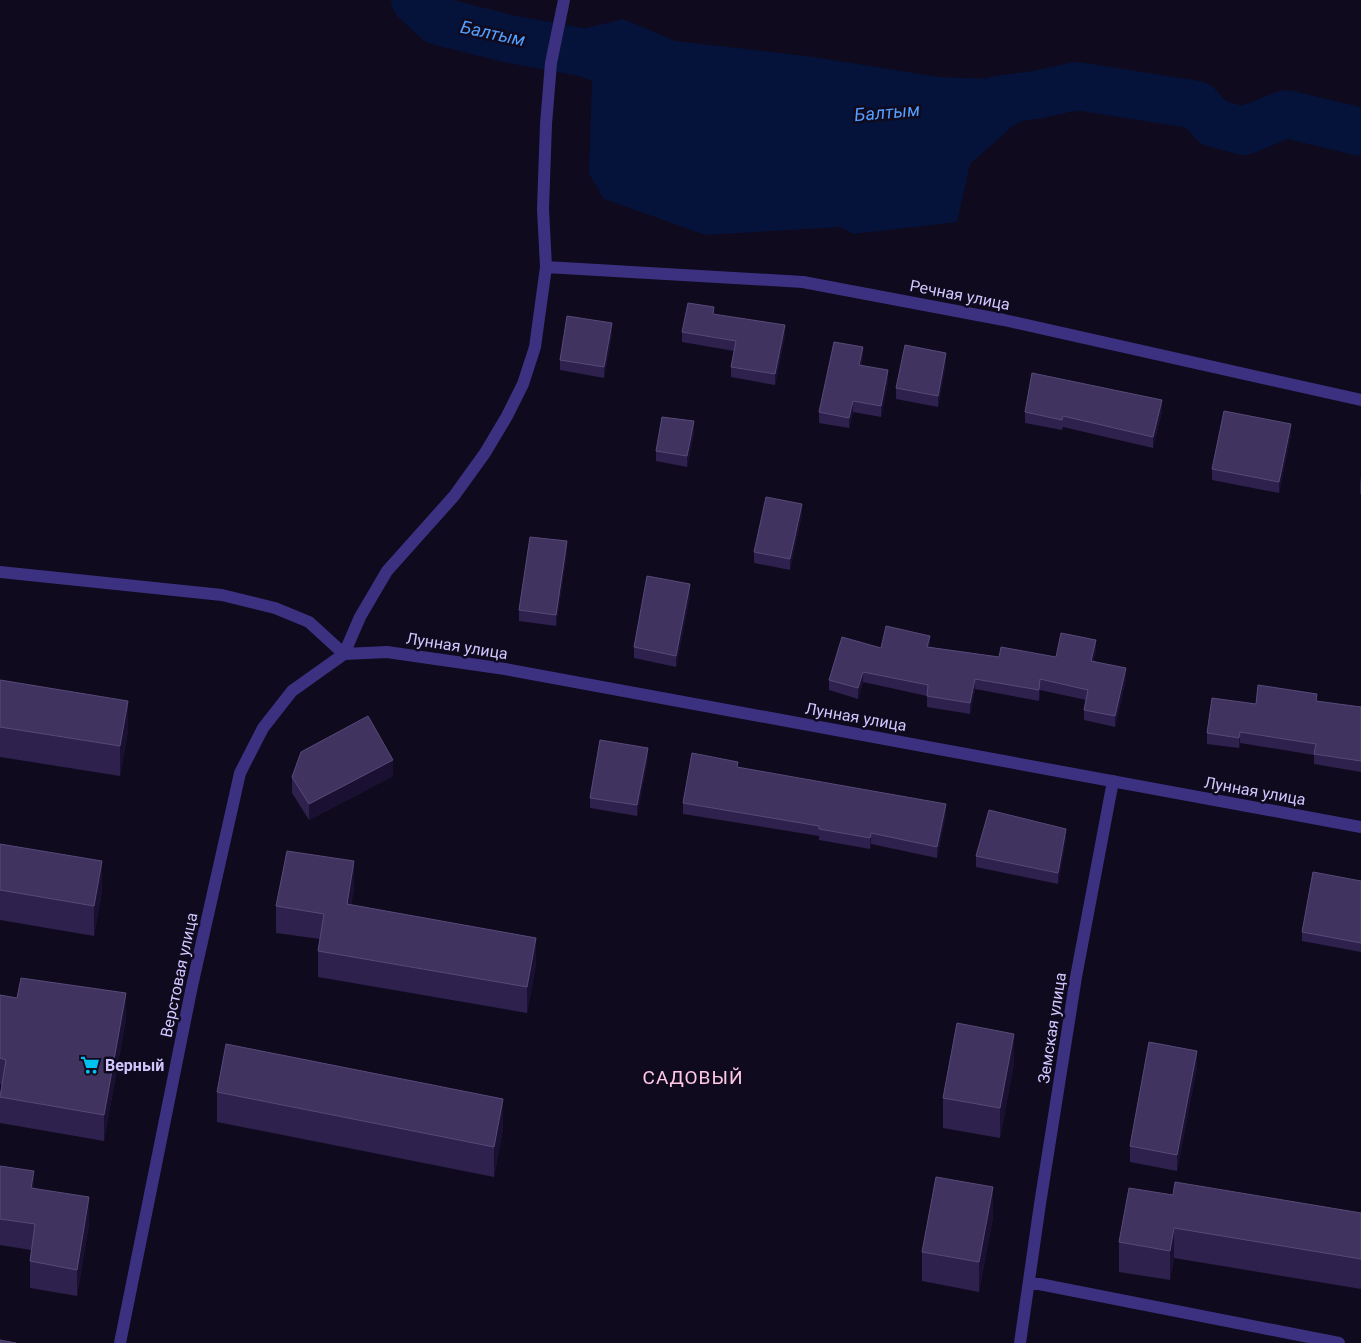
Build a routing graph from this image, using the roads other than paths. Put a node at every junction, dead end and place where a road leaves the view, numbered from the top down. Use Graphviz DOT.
graph roads {
  1 [pos="564,0"];
  2 [pos="546,267"];
  3 [pos="1361,400"];
  4 [pos="0,572"];
  5 [pos="344,654"];
  6 [pos="1113,781"];
  7 [pos="1361,827"];
  8 [pos="1030,1282"];
  9 [pos="120,1343"];
  10 [pos="1020,1343"];
  11 [pos="1339,1343"];
  1 -- 2 [label="street"];
  2 -- 3 [label="street, Речная улица"];
  2 -- 5 [label="street"];
  4 -- 5 [label="street"];
  5 -- 6 [label="street, Лунная улица"];
  5 -- 9 [label="street, Верстовая улица"];
  6 -- 7 [label="street, Лунная улица"];
  6 -- 8 [label="street, Земская улица"];
  8 -- 10 [label="street, Земская улица"];
  8 -- 11 [label="street"];
}
